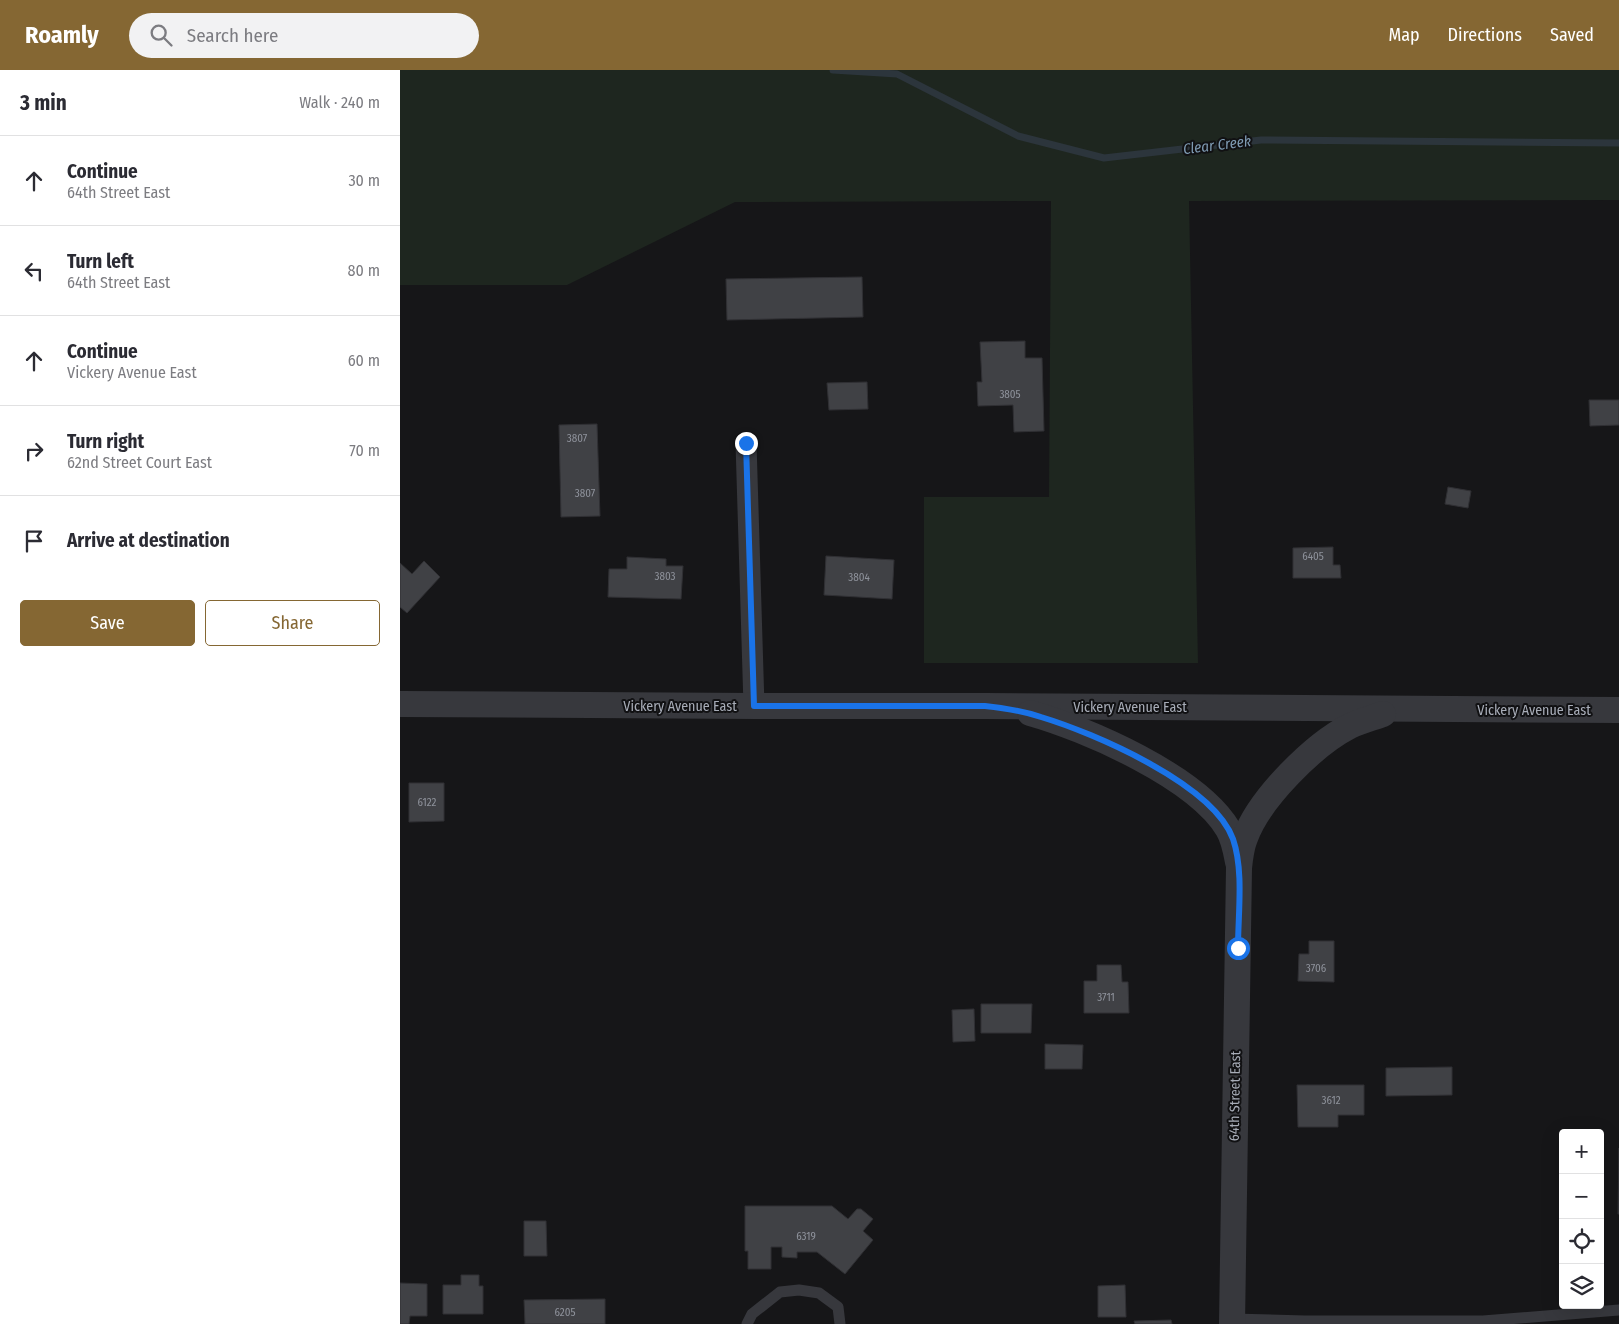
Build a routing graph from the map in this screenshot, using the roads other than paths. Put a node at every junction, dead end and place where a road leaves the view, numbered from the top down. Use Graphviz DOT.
graph roads {
  1 [pos="746,443"];
  2 [pos="400,704"];
  3 [pos="754,706"];
  4 [pos="985,706"];
  5 [pos="1408,709"];
  6 [pos="1619,710"];
  7 [pos="1239,868"];
  8 [pos="1619,1310"];
  9 [pos="1232,1322"];
  10 [pos="747,1324"];
  11 [pos="840,1324"];
  1 -- 3 [label="street"];
  2 -- 3 [label="street, Vickery Avenue East"];
  3 -- 4 [label="street, Vickery Avenue East"];
  4 -- 5 [label="street, Vickery Avenue East"];
  4 -- 7 [label="street, 64th Street East"];
  5 -- 6 [label="street, Vickery Avenue East"];
  5 -- 7 [label="street, 64th Street East"];
  7 -- 9 [label="street, 64th Street East"];
  8 -- 9 [label="lane"];
  10 -- 11 [label="lane"];
}
